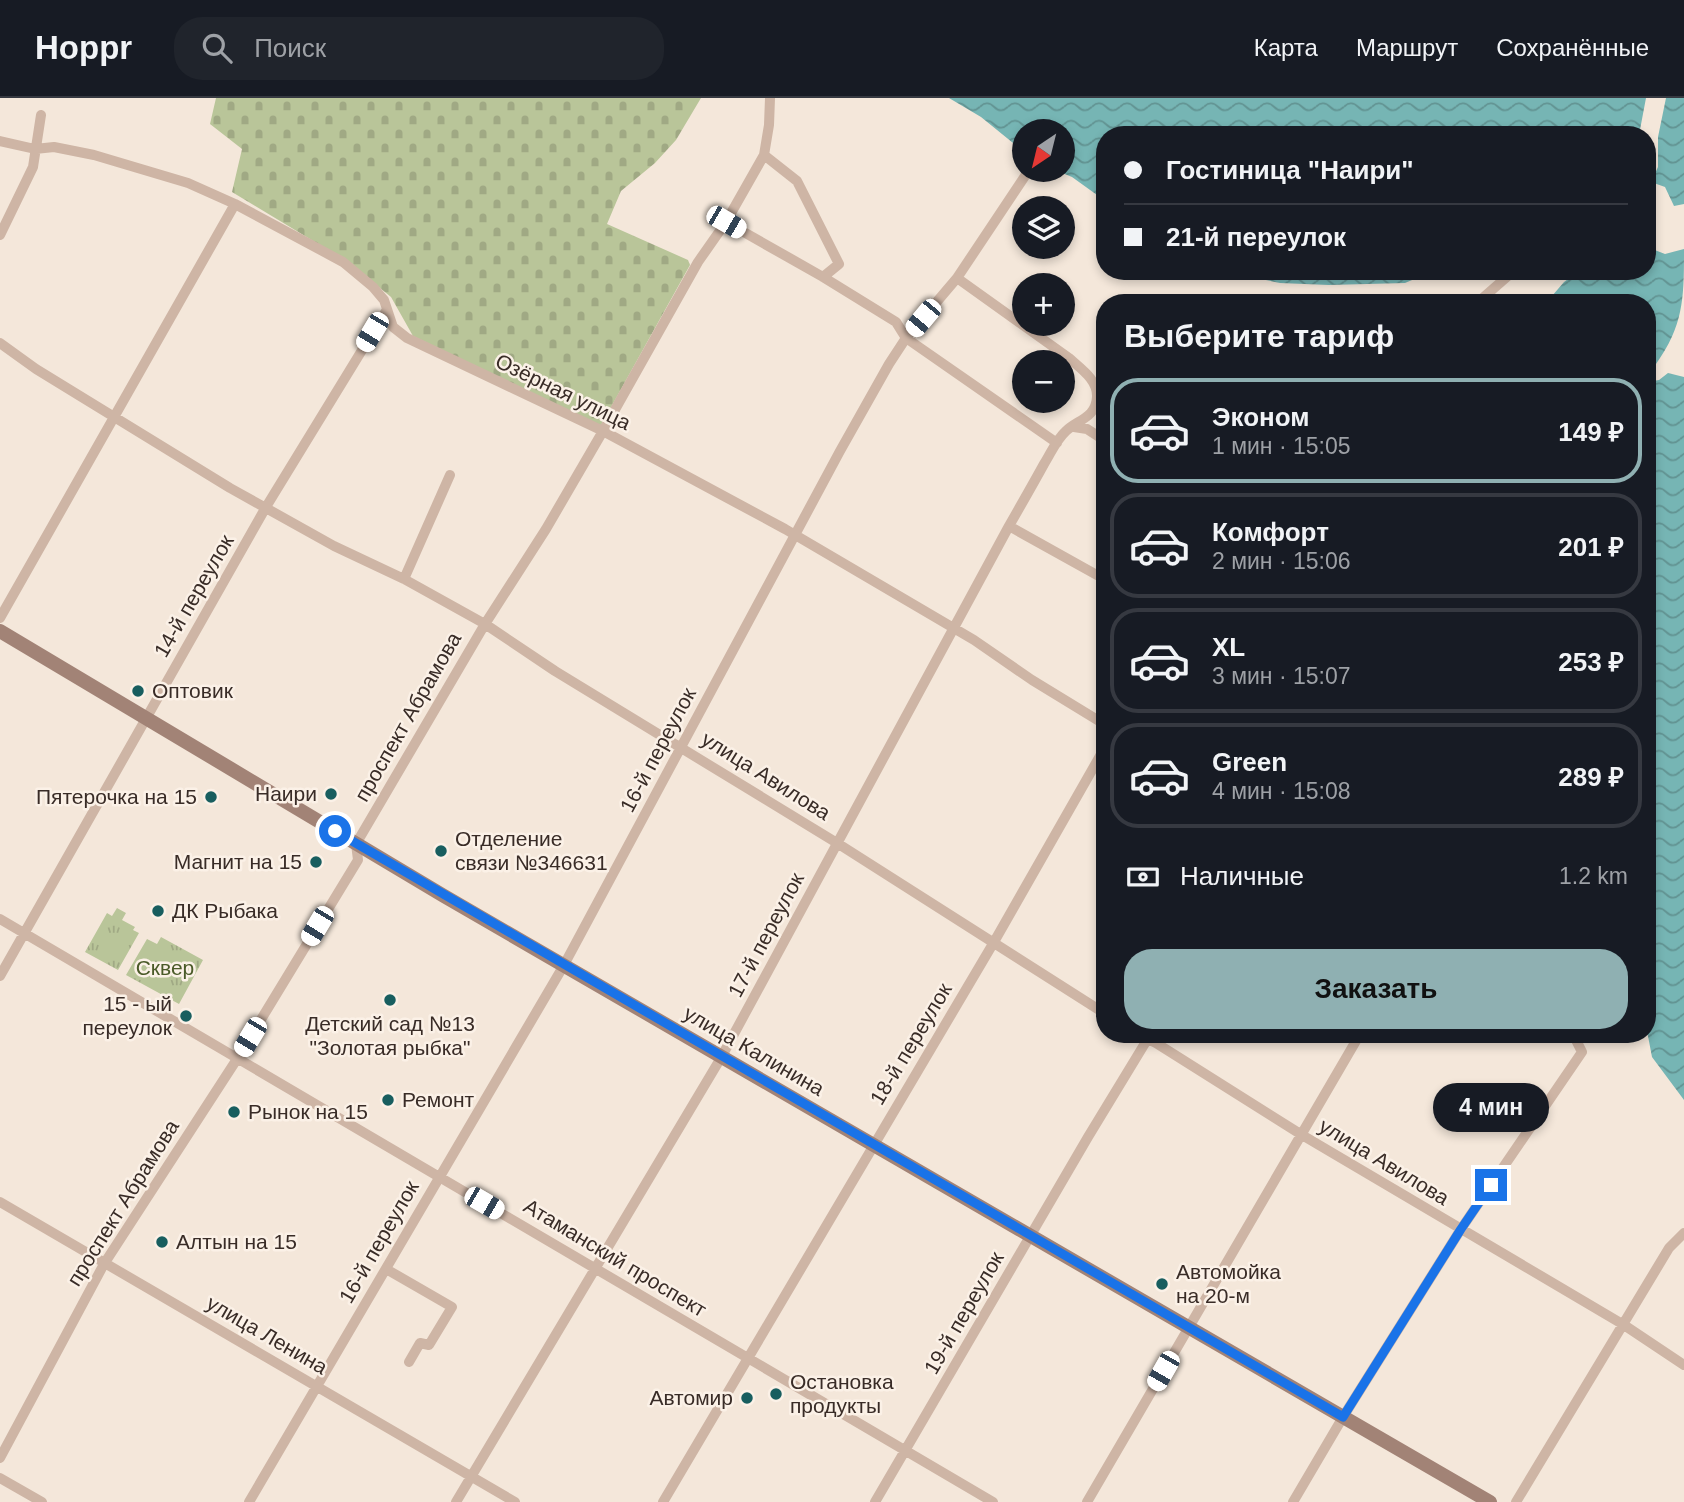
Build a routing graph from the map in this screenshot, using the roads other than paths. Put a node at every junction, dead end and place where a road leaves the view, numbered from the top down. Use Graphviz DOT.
graph roads {
  1 [pos="770,98"];
  2 [pos="41,116"];
  3 [pos="0,141"];
  4 [pos="35,149"];
  5 [pos="764,155"];
  6 [pos="1021,182"];
  7 [pos="235,204"];
  8 [pos="726,222"];
  9 [pos="0,235"];
  10 [pos="823,277"];
  11 [pos="957,278"];
  12 [pos="1502,280"];
  13 [pos="1487,294"];
  14 [pos="386,311"];
  15 [pos="906,338"];
  16 [pos="0,344"];
  17 [pos="1096,386"];
  18 [pos="1096,402"];
  19 [pos="113,416"];
  20 [pos="1067,430"];
  21 [pos="603,431"];
  22 [pos="1096,434"];
  23 [pos="1057,443"];
  24 [pos="450,475"];
  25 [pos="267,507"];
  26 [pos="1009,526"];
  27 [pos="795,534"];
  28 [pos="1096,575"];
  29 [pos="404,579"];
  30 [pos="0,618"];
  31 [pos="485,624"];
  32 [pos="954,629"];
  33 [pos="0,631"];
  34 [pos="146,719"];
  35 [pos="1096,719"];
  36 [pos="682,747"];
  37 [pos="1096,763"];
  38 [pos="837,843"];
  39 [pos="356,844"];
  40 [pos="0,919"];
  41 [pos="24,933"];
  42 [pos="994,942"];
  43 [pos="564,965"];
  44 [pos="0,976"];
  45 [pos="1096,1008"];
  46 [pos="1141,1043"];
  47 [pos="1156,1043"];
  48 [pos="1355,1043"];
  49 [pos="1578,1043"];
  50 [pos="722,1056"];
  51 [pos="237,1059"];
  52 [pos="1302,1135"];
  53 [pos="874,1145"];
  54 [pos="439,1177"];
  55 [pos="0,1202"];
  56 [pos="1461,1229"];
  57 [pos="1684,1233"];
  58 [pos="1031,1236"];
  59 [pos="104,1264"];
  60 [pos="386,1269"];
  61 [pos="596,1269"];
  62 [pos="1624,1325"];
  63 [pos="1189,1327"];
  64 [pos="748,1359"];
  65 [pos="410,1362"];
  66 [pos="1684,1364"];
  67 [pos="317,1386"];
  68 [pos="1343,1417"];
  69 [pos="905,1451"];
  70 [pos="0,1458"];
  71 [pos="471,1476"];
  72 [pos="0,1478"];
  73 [pos="42,1502"];
  74 [pos="249,1502"];
  75 [pos="456,1502"];
  76 [pos="515,1502"];
  77 [pos="663,1502"];
  78 [pos="875,1502"];
  79 [pos="993,1502"];
  80 [pos="1087,1502"];
  81 [pos="1293,1502"];
  82 [pos="1490,1502"];
  83 [pos="1516,1502"];
  1 -- 5 [label="street, проспект Абрамова"];
  2 -- 4 [label="street"];
  3 -- 4 [label="street, Озёрная улица"];
  4 -- 7 [label="street, Озёрная улица"];
  4 -- 9 [label="street"];
  5 -- 8 [label="street, проспект Абрамова"];
  5 -- 10 [label="street"];
  6 -- 11 [label="street, 16-й переулок"];
  7 -- 14 [label="street, Озёрная улица"];
  7 -- 19 [label="street"];
  8 -- 10 [label="street"];
  8 -- 21 [label="street, проспект Абрамова"];
  10 -- 15 [label="street"];
  11 -- 15 [label="street, 16-й переулок"];
  11 -- 17 [label="street, 17-й переулок"];
  12 -- 13 [label="street"];
  14 -- 21 [label="street, Озёрная улица"];
  14 -- 25 [label="street, 14-й переулок"];
  15 -- 23 [label="street"];
  15 -- 27 [label="street, 16-й переулок"];
  16 -- 19 [label="street, улица Авилова"];
  18 -- 20 [label="street, 17-й переулок"];
  19 -- 25 [label="street, улица Авилова"];
  19 -- 30 [label="street"];
  20 -- 22 [label="street"];
  20 -- 23 [label="street, 17-й переулок"];
  21 -- 27 [label="street, Озёрная улица"];
  21 -- 31 [label="street, проспект Абрамова"];
  23 -- 26 [label="street, 17-й переулок"];
  24 -- 29 [label="street"];
  25 -- 29 [label="street, улица Авилова"];
  25 -- 34 [label="street, 14-й переулок"];
  26 -- 28 [label="street"];
  26 -- 32 [label="street, 17-й переулок"];
  27 -- 32 [label="street, Озёрная улица"];
  27 -- 36 [label="street, 16-й переулок"];
  29 -- 31 [label="street, улица Авилова"];
  31 -- 36 [label="street, улица Авилова"];
  31 -- 39 [label="street, проспект Абрамова"];
  32 -- 35 [label="street, Озёрная улица"];
  32 -- 38 [label="street, 17-й переулок"];
  33 -- 34 [label="main road, улица Калинина"];
  34 -- 39 [label="main road, улица Калинина"];
  34 -- 41 [label="street, 14-й переулок"];
  36 -- 38 [label="street, улица Авилова"];
  36 -- 43 [label="street, 16-й переулок"];
  37 -- 42 [label="street, 18-й переулок"];
  38 -- 42 [label="street, улица Авилова"];
  38 -- 50 [label="street, 17-й переулок"];
  39 -- 43 [label="main road, улица Калинина"];
  39 -- 51 [label="street, проспект Абрамова"];
  40 -- 41 [label="street, Атаманский проспект"];
  41 -- 44 [label="street, 14-й переулок"];
  41 -- 51 [label="street, Атаманский проспект"];
  42 -- 45 [label="street, улица Авилова"];
  42 -- 53 [label="street, 18-й переулок"];
  43 -- 50 [label="main road, улица Калинина"];
  43 -- 54 [label="street, 16-й переулок"];
  46 -- 58 [label="street, 19-й переулок"];
  47 -- 52 [label="street, улица Авилова"];
  48 -- 52 [label="street"];
  49 -- 56 [label="street"];
  50 -- 53 [label="main road, улица Калинина"];
  50 -- 61 [label="street, 17-й переулок"];
  51 -- 54 [label="street, Атаманский проспект"];
  51 -- 59 [label="street, проспект Абрамова"];
  52 -- 56 [label="street, улица Авилова"];
  52 -- 63 [label="street"];
  53 -- 58 [label="main road, улица Калинина"];
  53 -- 64 [label="street, 18-й переулок"];
  54 -- 60 [label="street, 16-й переулок"];
  54 -- 61 [label="street, Атаманский проспект"];
  55 -- 59 [label="street, улица Ленина"];
  56 -- 62 [label="street, улица Авилова"];
  56 -- 68 [label="street"];
  57 -- 62 [label="street"];
  58 -- 63 [label="main road, улица Калинина"];
  58 -- 69 [label="street, 19-й переулок"];
  59 -- 67 [label="street, улица Ленина"];
  59 -- 70 [label="street, проспект Абрамова"];
  60 -- 65 [label="street"];
  60 -- 67 [label="street, 16-й переулок"];
  61 -- 64 [label="street, Атаманский проспект"];
  61 -- 71 [label="street, 17-й переулок"];
  62 -- 66 [label="street, улица Авилова"];
  62 -- 83 [label="street"];
  63 -- 68 [label="main road, улица Калинина"];
  63 -- 80 [label="street"];
  64 -- 69 [label="street, Атаманский проспект"];
  64 -- 77 [label="street, 18-й переулок"];
  67 -- 71 [label="street, улица Ленина"];
  67 -- 74 [label="street, 16-й переулок"];
  68 -- 81 [label="street"];
  68 -- 82 [label="main road, улица Калинина"];
  69 -- 78 [label="street, 19-й переулок"];
  69 -- 79 [label="street, Атаманский проспект"];
  71 -- 75 [label="street, 17-й переулок"];
  71 -- 76 [label="street, улица Ленина"];
  72 -- 73 [label="street"];
}
